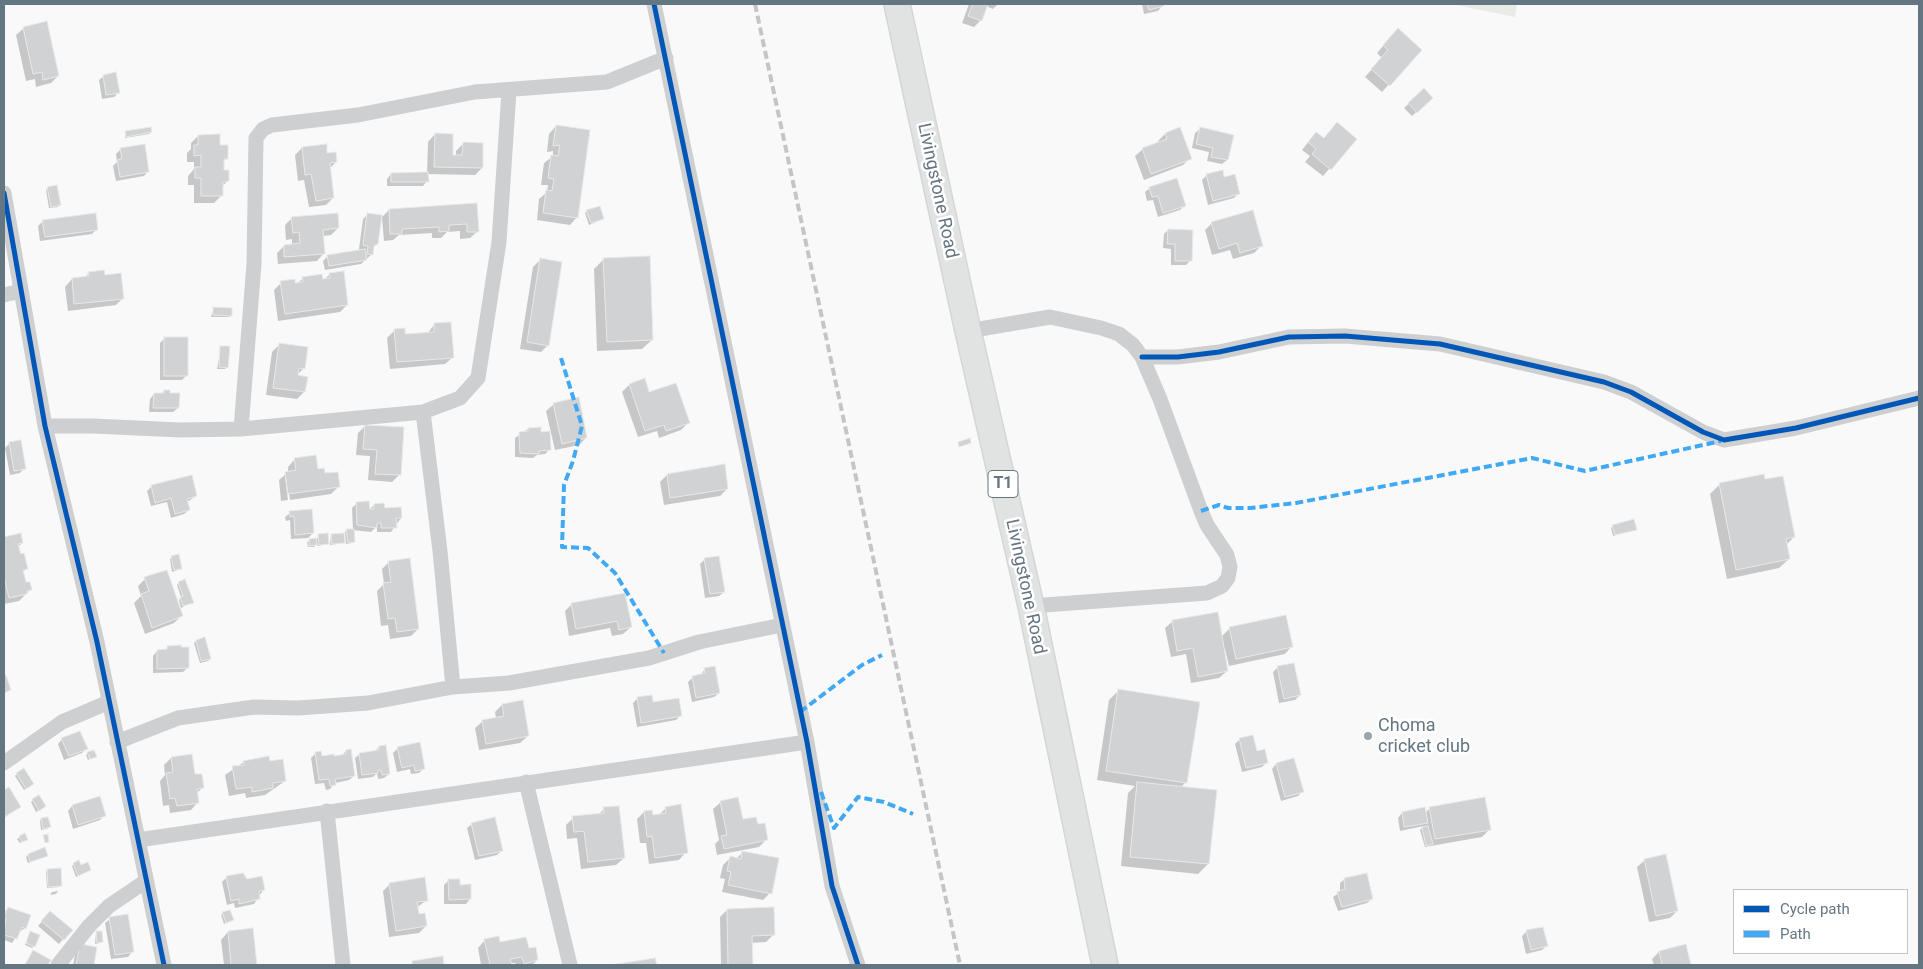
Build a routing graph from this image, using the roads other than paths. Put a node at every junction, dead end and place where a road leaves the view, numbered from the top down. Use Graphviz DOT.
graph roads {
  1 [pos="654,4"];
  2 [pos="897,4"];
  3 [pos="666,58"];
  4 [pos="510,91"];
  5 [pos="4,193"];
  6 [pos="21,291"];
  7 [pos="4,294"];
  8 [pos="968,331"];
  9 [pos="1142,357"];
  10 [pos="1919,398"];
  11 [pos="423,412"];
  12 [pos="45,426"];
  13 [pos="242,429"];
  14 [pos="1030,606"];
  15 [pos="782,625"];
  16 [pos="453,687"];
  17 [pos="109,702"];
  18 [pos="117,742"];
  19 [pos="807,742"];
  20 [pos="4,762"];
  21 [pos="526,782"];
  22 [pos="327,811"];
  23 [pos="138,840"];
  24 [pos="146,881"];
  25 [pos="58,965"];
  26 [pos="164,965"];
  27 [pos="343,965"];
  28 [pos="570,965"];
  29 [pos="858,965"];
  30 [pos="1105,965"];
  1 -- 3 [label="street"];
  2 -- 8 [label="highway, Livingstone Road / T1"];
  3 -- 4 [label="street"];
  3 -- 15 [label="street"];
  4 -- 11 [label="street"];
  4 -- 13 [label="street"];
  5 -- 6 [label="street"];
  6 -- 7 [label="street"];
  6 -- 12 [label="street"];
  8 -- 9 [label="street"];
  8 -- 14 [label="highway, Livingstone Road / T1"];
  9 -- 10 [label="street"];
  9 -- 14 [label="street"];
  11 -- 13 [label="street"];
  11 -- 16 [label="street"];
  12 -- 13 [label="street"];
  12 -- 17 [label="street"];
  14 -- 30 [label="highway, Livingstone Road / T1"];
  15 -- 16 [label="street"];
  15 -- 19 [label="street"];
  16 -- 18 [label="street"];
  17 -- 18 [label="street"];
  17 -- 20 [label="street"];
  18 -- 23 [label="street"];
  19 -- 21 [label="street"];
  19 -- 29 [label="street"];
  21 -- 22 [label="street"];
  21 -- 28 [label="street"];
  22 -- 23 [label="street"];
  22 -- 27 [label="street"];
  23 -- 24 [label="street"];
  24 -- 25 [label="street"];
  24 -- 26 [label="street"];
}
